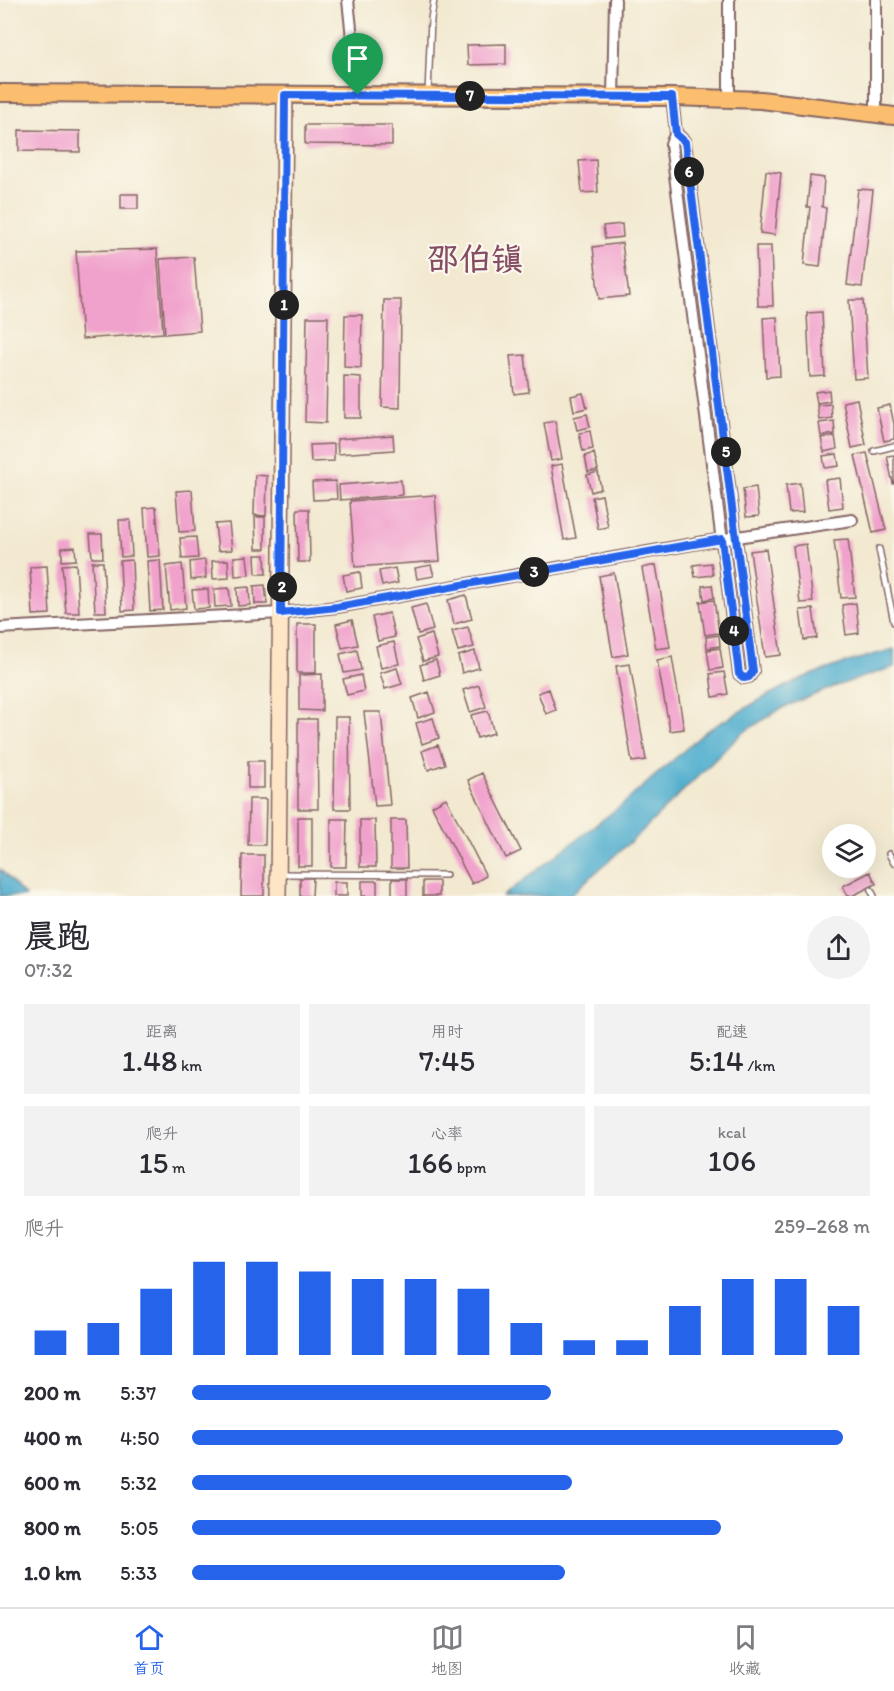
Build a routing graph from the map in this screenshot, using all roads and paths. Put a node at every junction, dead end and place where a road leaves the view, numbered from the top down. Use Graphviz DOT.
graph roads {
  1 [pos="348,0"];
  2 [pos="434,0"];
  3 [pos="615,0"];
  4 [pos="729,0"];
  5 [pos="876,0"];
  6 [pos="0,93"];
  7 [pos="285,95"];
  8 [pos="358,95"];
  9 [pos="428,96"];
  10 [pos="613,97"];
  11 [pos="672,97"];
  12 [pos="729,99"];
  13 [pos="876,114"];
  14 [pos="894,116"];
  15 [pos="676,134"];
  16 [pos="894,446"];
  17 [pos="874,451"];
  18 [pos="852,520"];
  19 [pos="737,537"];
  20 [pos="722,539"];
  21 [pos="879,549"];
  22 [pos="281,613"];
  23 [pos="894,622"];
  24 [pos="0,628"];
  25 [pos="889,854"];
  26 [pos="894,862"];
  27 [pos="280,874"];
  28 [pos="446,875"];
  29 [pos="278,896"];
  1 -- 8 [label="street"];
  2 -- 9 [label="lane"];
  3 -- 10 [label="street"];
  4 -- 12 [label="street"];
  5 -- 13 [label="street"];
  6 -- 7 [label="main road"];
  7 -- 8 [label="main road"];
  7 -- 22 [label="main road"];
  8 -- 9 [label="main road"];
  9 -- 10 [label="main road"];
  10 -- 11 [label="main road"];
  11 -- 12 [label="main road"];
  11 -- 15 [label="street"];
  12 -- 13 [label="main road"];
  13 -- 14 [label="main road"];
  15 -- 19 [label="street"];
  15 -- 20 [label="street"];
  16 -- 17 [label="lane"];
  18 -- 19 [label="street"];
  19 -- 20 [label="street"];
  19 -- 20 [label="street"];
  20 -- 22 [label="street"];
  21 -- 23 [label="lane"];
  22 -- 24 [label="street"];
  22 -- 27 [label="main road"];
  25 -- 26 [label="lane"];
  27 -- 28 [label="lane"];
  27 -- 29 [label="main road"];
}
